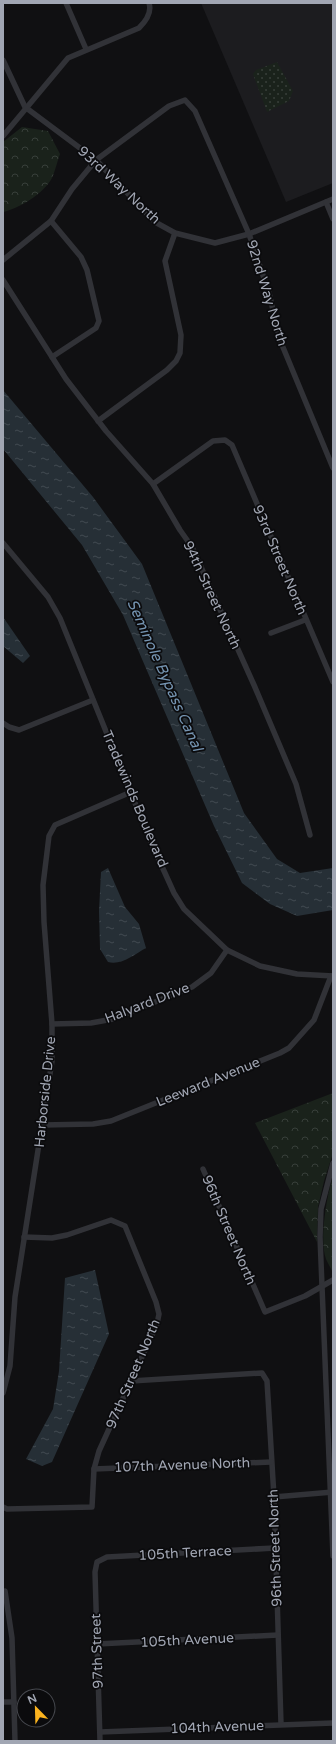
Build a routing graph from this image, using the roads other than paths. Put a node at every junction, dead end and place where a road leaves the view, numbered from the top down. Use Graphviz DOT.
graph roads {
  1 [pos="66,3"];
  2 [pos="150,3"];
  3 [pos="86,49"];
  4 [pos="3,60"];
  5 [pos="26,107"];
  6 [pos="3,136"];
  7 [pos="96,160"];
  8 [pos="333,198"];
  9 [pos="326,202"];
  10 [pos="333,219"];
  11 [pos="51,221"];
  12 [pos="175,234"];
  13 [pos="249,234"];
  14 [pos="3,260"];
  15 [pos="3,280"];
  16 [pos="52,357"];
  17 [pos="98,420"];
  18 [pos="333,468"];
  19 [pos="153,484"];
  20 [pos="3,543"];
  21 [pos="305,620"];
  22 [pos="271,633"];
  23 [pos="333,682"];
  24 [pos="94,700"];
  25 [pos="3,723"];
  26 [pos="131,792"];
  27 [pos="310,835"];
  28 [pos="227,950"];
  29 [pos="332,976"];
  30 [pos="52,1024"];
  31 [pos="43,1125"];
  32 [pos="333,1163"];
  33 [pos="203,1169"];
  34 [pos="24,1237"];
  35 [pos="333,1280"];
  36 [pos="323,1285"];
  37 [pos="131,1381"];
  38 [pos="3,1393"];
  39 [pos="271,1462"];
  40 [pos="94,1469"];
  41 [pos="332,1492"];
  42 [pos="274,1497"];
  43 [pos="3,1507"];
  44 [pos="275,1548"];
  45 [pos="333,1556"];
  46 [pos="97,1562"];
  47 [pos="4,1591"];
  48 [pos="278,1635"];
  49 [pos="97,1644"];
  50 [pos="3,1702"];
  51 [pos="14,1702"];
  52 [pos="333,1723"];
  53 [pos="281,1724"];
  54 [pos="100,1732"];
  55 [pos="15,1741"];
  56 [pos="100,1741"];
  1 -- 3 [label="street"];
  2 -- 3 [label="street"];
  3 -- 5 [label="street"];
  4 -- 5 [label="street, 93rd Way North"];
  5 -- 6 [label="street"];
  5 -- 7 [label="street, 93rd Way North"];
  7 -- 11 [label="street"];
  7 -- 12 [label="street, 93rd Way North"];
  7 -- 13 [label="street, 92nd Way North"];
  8 -- 9 [label="street, 93rd Way North"];
  9 -- 10 [label="street"];
  9 -- 13 [label="street, 93rd Way North"];
  11 -- 14 [label="street"];
  11 -- 16 [label="street"];
  12 -- 13 [label="street, 93rd Way North"];
  12 -- 17 [label="street"];
  13 -- 18 [label="street, 92nd Way North"];
  15 -- 16 [label="street, 94th Street North"];
  16 -- 17 [label="street, 94th Street North"];
  17 -- 19 [label="street, 94th Street North"];
  19 -- 21 [label="street, 93rd Street North"];
  19 -- 27 [label="street, 94th Street North"];
  20 -- 24 [label="street, Tradewinds Boulevard"];
  21 -- 22 [label="street"];
  21 -- 23 [label="street, 93rd Street North"];
  24 -- 25 [label="street"];
  24 -- 26 [label="street, Tradewinds Boulevard"];
  26 -- 28 [label="street, Tradewinds Boulevard"];
  26 -- 30 [label="street, Harborside Drive"];
  28 -- 29 [label="street, Tradewinds Boulevard"];
  28 -- 30 [label="street, Halyard Drive"];
  29 -- 31 [label="street, Leeward Avenue"];
  30 -- 31 [label="street, Harborside Drive"];
  31 -- 34 [label="street, Harborside Drive"];
  32 -- 36 [label="street"];
  33 -- 36 [label="street, 96th Street North"];
  34 -- 37 [label="street, 97th Street North"];
  34 -- 38 [label="street, Harborside Drive"];
  35 -- 36 [label="street"];
  36 -- 41 [label="street"];
  37 -- 39 [label="street, 96th Street North"];
  37 -- 40 [label="street, 97th Street North"];
  39 -- 40 [label="street, 107th Avenue North"];
  39 -- 42 [label="street, 96th Street North"];
  40 -- 43 [label="street, 97th Street North"];
  41 -- 42 [label="street"];
  41 -- 45 [label="street"];
  42 -- 44 [label="street, 96th Street North"];
  44 -- 46 [label="street, 105th Terrace"];
  44 -- 48 [label="street, 96th Street North"];
  46 -- 49 [label="street, 97th Street"];
  47 -- 51 [label="street"];
  48 -- 49 [label="street, 105th Avenue"];
  48 -- 53 [label="street, 96th Street North"];
  49 -- 54 [label="street, 97th Street"];
  50 -- 51 [label="street"];
  51 -- 55 [label="street"];
  52 -- 53 [label="street, 104th Avenue"];
  53 -- 54 [label="street, 104th Avenue"];
  54 -- 56 [label="street, 97th Street"];
}
